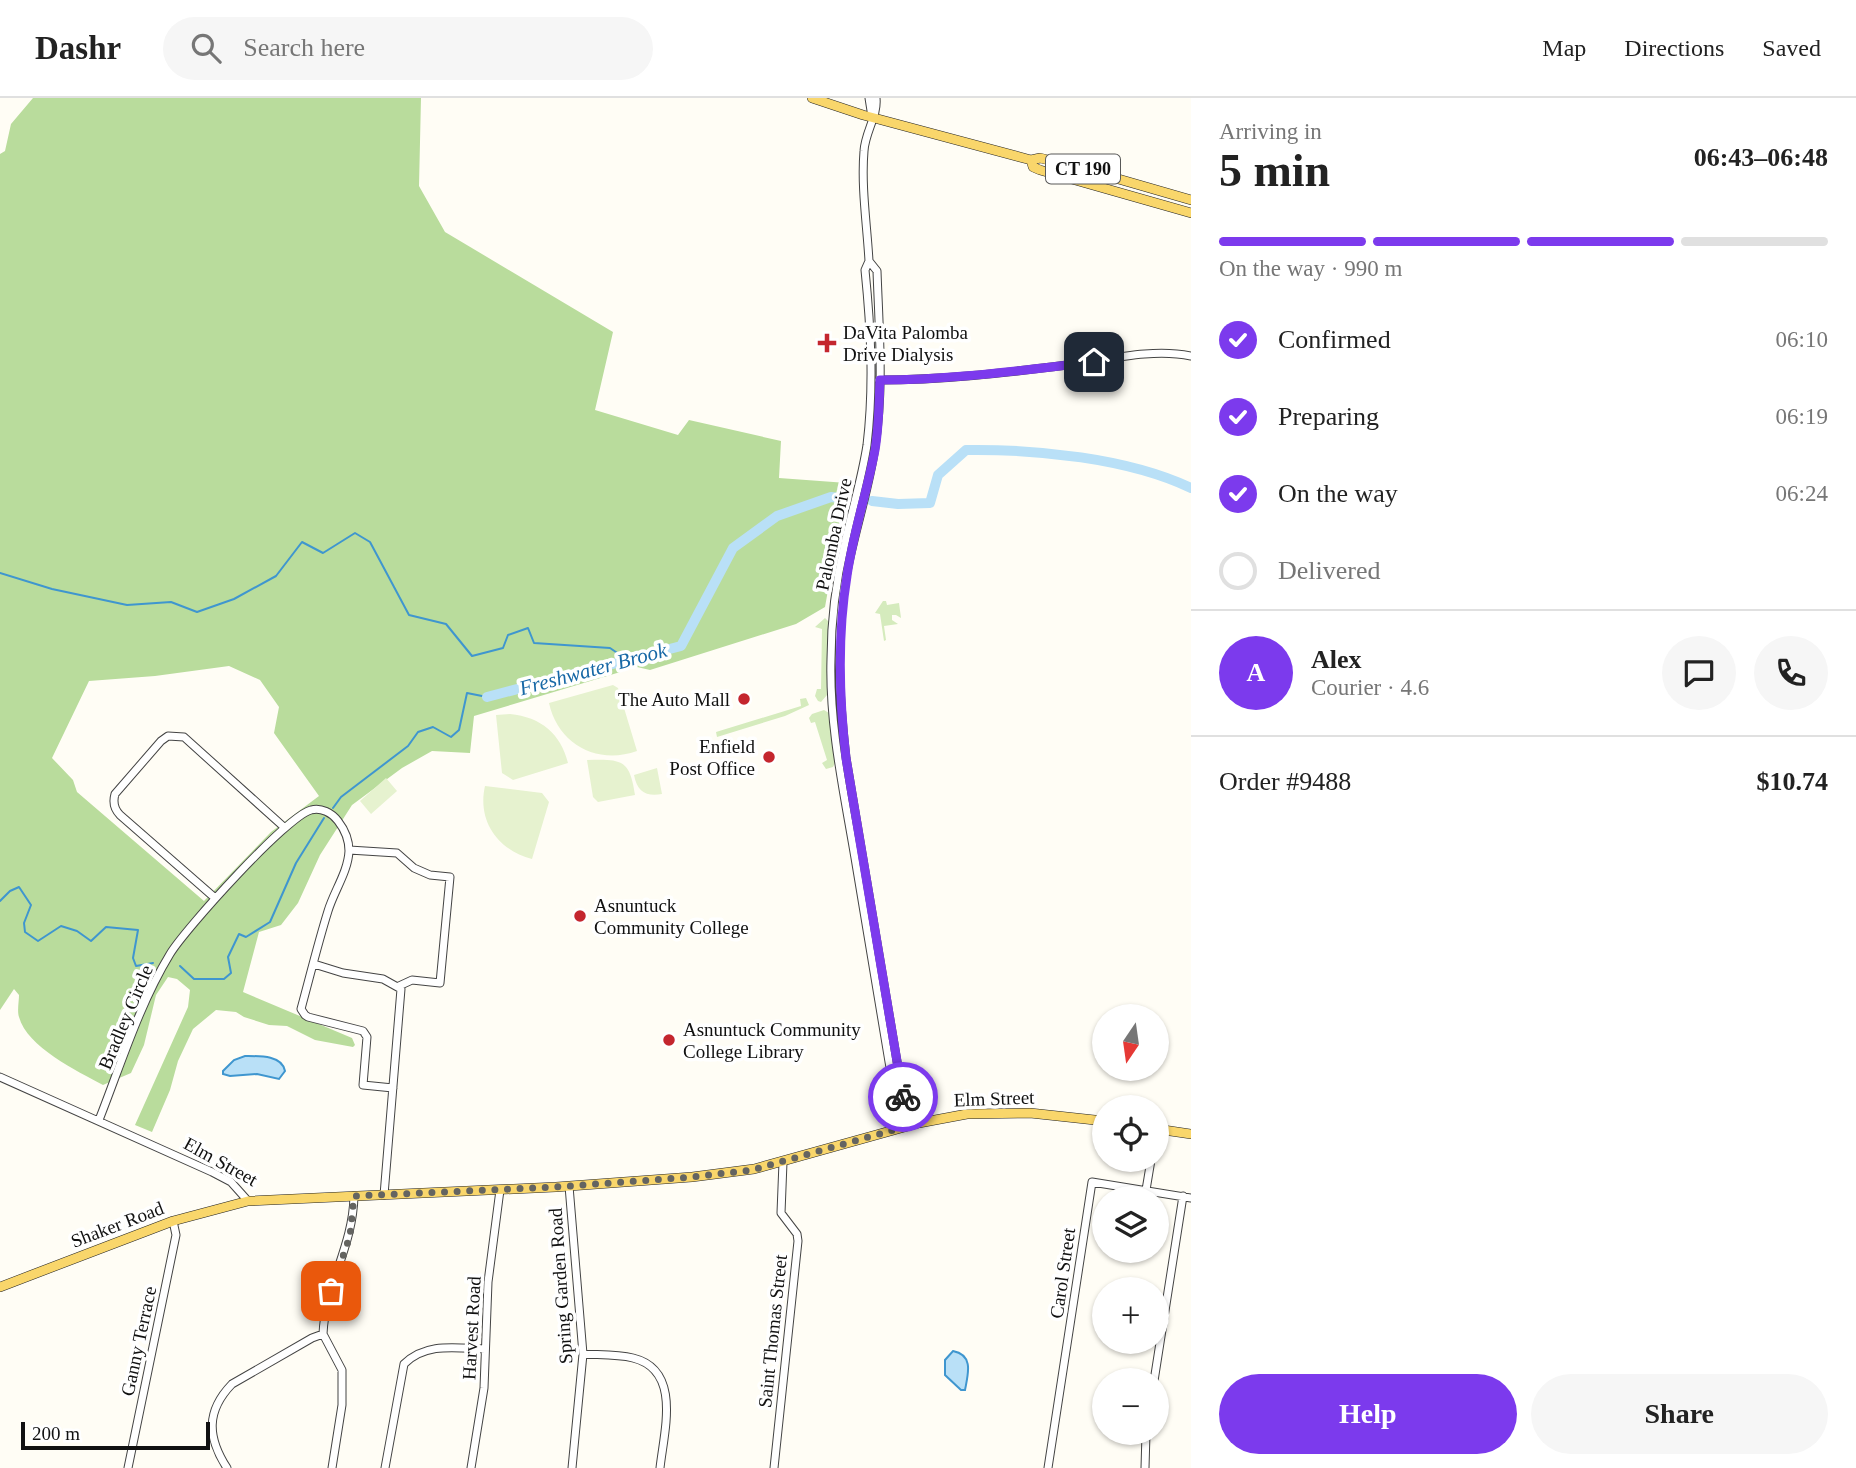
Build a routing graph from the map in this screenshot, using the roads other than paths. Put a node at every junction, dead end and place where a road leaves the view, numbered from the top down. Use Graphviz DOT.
graph roads {
  1 [pos="812,98"];
  2 [pos="869,98"];
  3 [pos="876,98"];
  4 [pos="872,117"];
  5 [pos="1031,160"];
  6 [pos="1133,184"];
  7 [pos="1107,189"];
  8 [pos="1191,200"];
  9 [pos="1191,213"];
  10 [pos="1191,356"];
  11 [pos="876,380"];
  12 [pos="836,702"];
  13 [pos="285,828"];
  14 [pos="858,829"];
  15 [pos="851,837"];
  16 [pos="349,850"];
  17 [pos="215,898"];
  18 [pos="314,964"];
  19 [pos="399,986"];
  20 [pos="0,1077"];
  21 [pos="393,1088"];
  22 [pos="99,1120"];
  23 [pos="1092,1120"];
  24 [pos="904,1127"];
  25 [pos="1169,1131"];
  26 [pos="1191,1134"];
  27 [pos="783,1162"];
  28 [pos="569,1186"];
  29 [pos="1119,1186"];
  30 [pos="500,1190"];
  31 [pos="1169,1194"];
  32 [pos="384,1195"];
  33 [pos="354,1196"];
  34 [pos="1187,1197"];
  35 [pos="248,1201"];
  36 [pos="173,1221"];
  37 [pos="0,1287"];
  38 [pos="323,1334"];
  39 [pos="485,1349"];
  40 [pos="583,1354"];
  41 [pos="1156,1368"];
  42 [pos="1145,1445"];
  43 [pos="128,1468"];
  44 [pos="227,1468"];
  45 [pos="332,1468"];
  46 [pos="385,1468"];
  47 [pos="471,1468"];
  48 [pos="572,1468"];
  49 [pos="660,1468"];
  50 [pos="774,1468"];
  51 [pos="1048,1468"];
  52 [pos="1144,1468"];
  1 -- 4 [label="main road, CT 190"];
  2 -- 4 [label="street"];
  3 -- 4 [label="street, Palomba Drive"];
  4 -- 5 [label="main road, CT 190"];
  4 -- 11 [label="street, Palomba Drive"];
  5 -- 6 [label="main road, CT 190"];
  5 -- 7 [label="main road, CT 190"];
  6 -- 7 [label="main road"];
  6 -- 8 [label="main road, CT 190"];
  7 -- 9 [label="main road, CT 190"];
  10 -- 11 [label="street"];
  11 -- 12 [label="street, Palomba Drive"];
  12 -- 14 [label="street, Palomba Drive"];
  12 -- 15 [label="street, Palomba Drive"];
  13 -- 16 [label="street, Bradley Circle"];
  13 -- 17 [label="street, Bradley Circle"];
  13 -- 17 [label="street"];
  14 -- 15 [label="street"];
  14 -- 24 [label="street, Palomba Drive"];
  15 -- 24 [label="street, Palomba Drive"];
  16 -- 18 [label="street"];
  16 -- 19 [label="street"];
  17 -- 22 [label="street, Bradley Circle"];
  18 -- 19 [label="street"];
  18 -- 21 [label="street"];
  19 -- 21 [label="street"];
  20 -- 22 [label="street, Elm Street"];
  21 -- 32 [label="street"];
  22 -- 35 [label="street, Elm Street"];
  23 -- 24 [label="main road, Elm Street"];
  24 -- 27 [label="main road, Elm Street"];
  25 -- 26 [label="main road"];
  27 -- 28 [label="main road, Elm Street"];
  27 -- 50 [label="street, Saint Thomas Street"];
  28 -- 30 [label="main road, Elm Street"];
  28 -- 40 [label="street, Spring Garden Road"];
  29 -- 51 [label="street, Carol Street"];
  30 -- 32 [label="main road, Elm Street"];
  30 -- 39 [label="street, Harvest Road"];
  31 -- 34 [label="street, Carol Street"];
  32 -- 33 [label="main road, Elm Street"];
  33 -- 35 [label="main road, Elm Street"];
  33 -- 38 [label="street"];
  34 -- 41 [label="street"];
  35 -- 36 [label="main road, Shaker Road"];
  36 -- 37 [label="main road, Shaker Road"];
  36 -- 43 [label="street, Ganny Terrace"];
  38 -- 44 [label="street"];
  38 -- 45 [label="street"];
  39 -- 46 [label="street"];
  39 -- 47 [label="street, Harvest Road"];
  40 -- 48 [label="street, Spring Garden Road"];
  40 -- 49 [label="street"];
  42 -- 52 [label="street"];
}
